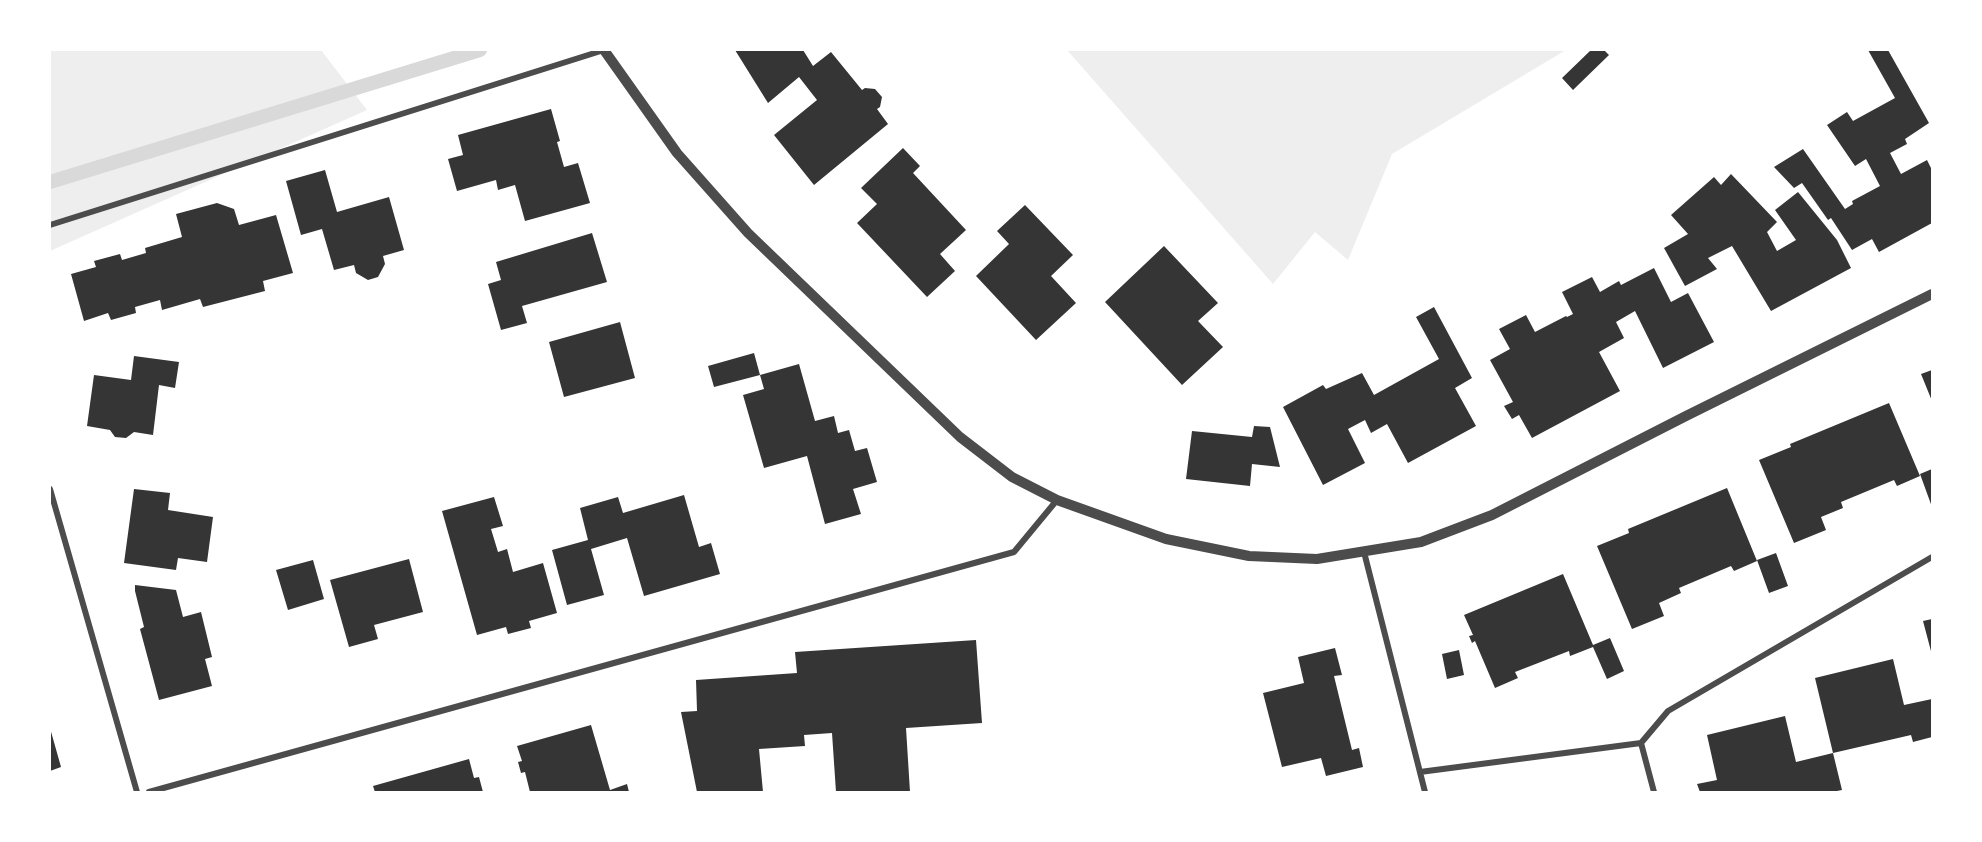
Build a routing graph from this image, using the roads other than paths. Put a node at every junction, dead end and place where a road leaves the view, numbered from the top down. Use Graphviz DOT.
graph roads {
  1 [pos="604,50"];
  2 [pos="50,225"];
  3 [pos="1932,294"];
  4 [pos="50,489"];
  5 [pos="1057,500"];
  6 [pos="1364,552"];
  7 [pos="1932,557"];
  8 [pos="1641,743"];
  9 [pos="1420,772"];
  10 [pos="137,792"];
  11 [pos="149,792"];
  12 [pos="1425,792"];
  13 [pos="1654,792"];
  1 -- 2 [label="street"];
  1 -- 5 [label="street"];
  3 -- 6 [label="street"];
  4 -- 10 [label="street"];
  5 -- 6 [label="street"];
  5 -- 11 [label="street"];
  6 -- 9 [label="street"];
  7 -- 8 [label="street"];
  8 -- 9 [label="street"];
  8 -- 13 [label="street"];
  9 -- 12 [label="street"];
}
